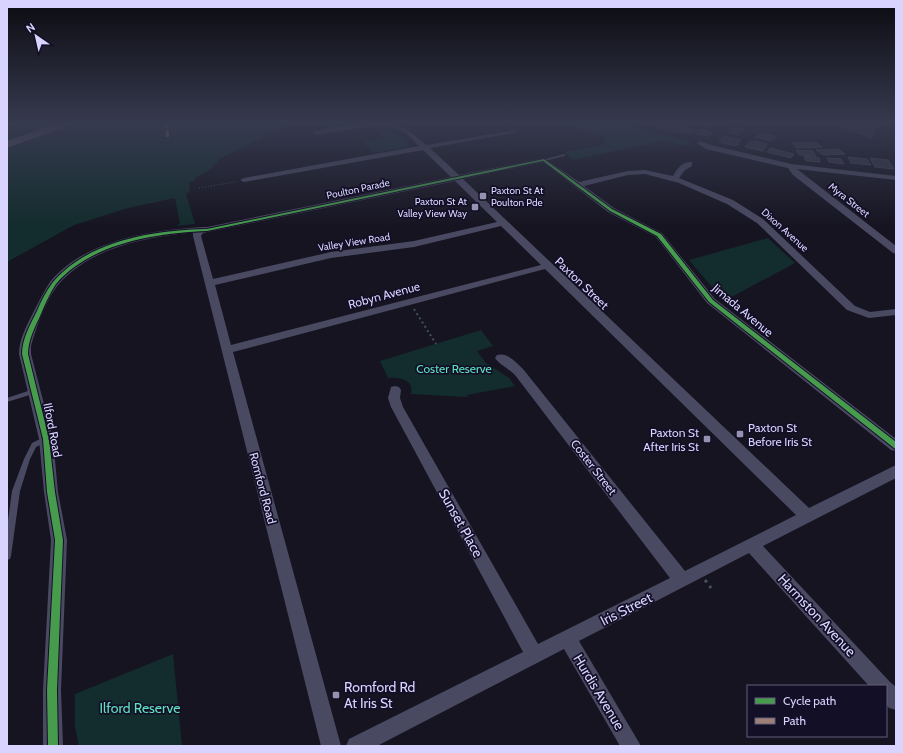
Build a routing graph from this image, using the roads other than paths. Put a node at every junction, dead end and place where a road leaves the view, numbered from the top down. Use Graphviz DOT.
graph roads {
  1 [pos="369,157"];
  2 [pos="434,157"];
  3 [pos="555,157"];
  4 [pos="753,157"];
  5 [pos="544,160"];
  6 [pos="689,164"];
  7 [pos="791,166"];
  8 [pos="896,178"];
  9 [pos="457,179"];
  10 [pos="675,179"];
  11 [pos="244,180"];
  12 [pos="577,185"];
  13 [pos="502,224"];
  14 [pos="199,230"];
  15 [pos="896,251"];
  16 [pos="547,266"];
  17 [pos="210,283"];
  18 [pos="896,312"];
  19 [pos="227,350"];
  20 [pos="502,358"];
  21 [pos="395,390"];
  22 [pos="34,391"];
  23 [pos="7,400"];
  24 [pos="46,439"];
  25 [pos="896,446"];
  26 [pos="896,470"];
  27 [pos="806,516"];
  28 [pos="752,545"];
  29 [pos="7,556"];
  30 [pos="682,580"];
  31 [pos="568,638"];
  32 [pos="534,655"];
  33 [pos="881,685"];
  34 [pos="887,691"];
  35 [pos="896,701"];
  36 [pos="53,746"];
  37 [pos="331,746"];
  38 [pos="356,746"];
  39 [pos="631,746"];
  1 -- 11 [label="street"];
  2 -- 9 [label="street, Paxton Street"];
  3 -- 5 [label="lane, Poulton Parade"];
  4 -- 7 [label="street"];
  5 -- 9 [label="street, Poulton Parade"];
  5 -- 12 [label="street, Jimada Avenue"];
  6 -- 10 [label="street"];
  7 -- 8 [label="street"];
  7 -- 15 [label="street, Myra Street"];
  9 -- 13 [label="street, Paxton Street"];
  9 -- 14 [label="street, Poulton Parade"];
  10 -- 12 [label="street, Dixon Avenue"];
  10 -- 18 [label="street, Dixon Avenue"];
  12 -- 25 [label="street, Jimada Avenue"];
  13 -- 16 [label="street, Paxton Street"];
  13 -- 17 [label="street, Valley View Road"];
  14 -- 17 [label="street, Romford Road"];
  14 -- 22 [label="street, Ilford Road"];
  16 -- 19 [label="street, Robyn Avenue"];
  16 -- 27 [label="street, Paxton Street"];
  17 -- 19 [label="street, Romford Road"];
  19 -- 37 [label="street, Romford Road"];
  20 -- 30 [label="street, Coster Street"];
  21 -- 32 [label="street, Sunset Place"];
  22 -- 23 [label="lane"];
  22 -- 24 [label="street, Ilford Road"];
  24 -- 29 [label="lane"];
  24 -- 36 [label="street, Ilford Road"];
  26 -- 27 [label="street, Iris Street"];
  27 -- 28 [label="street, Iris Street"];
  28 -- 30 [label="street, Iris Street"];
  28 -- 33 [label="street, Harmston Avenue"];
  30 -- 31 [label="street, Iris Street"];
  31 -- 32 [label="street, Iris Street"];
  31 -- 39 [label="street, Hurdis Avenue"];
  32 -- 38 [label="street, Iris Street"];
  34 -- 35 [label="street"];
}
